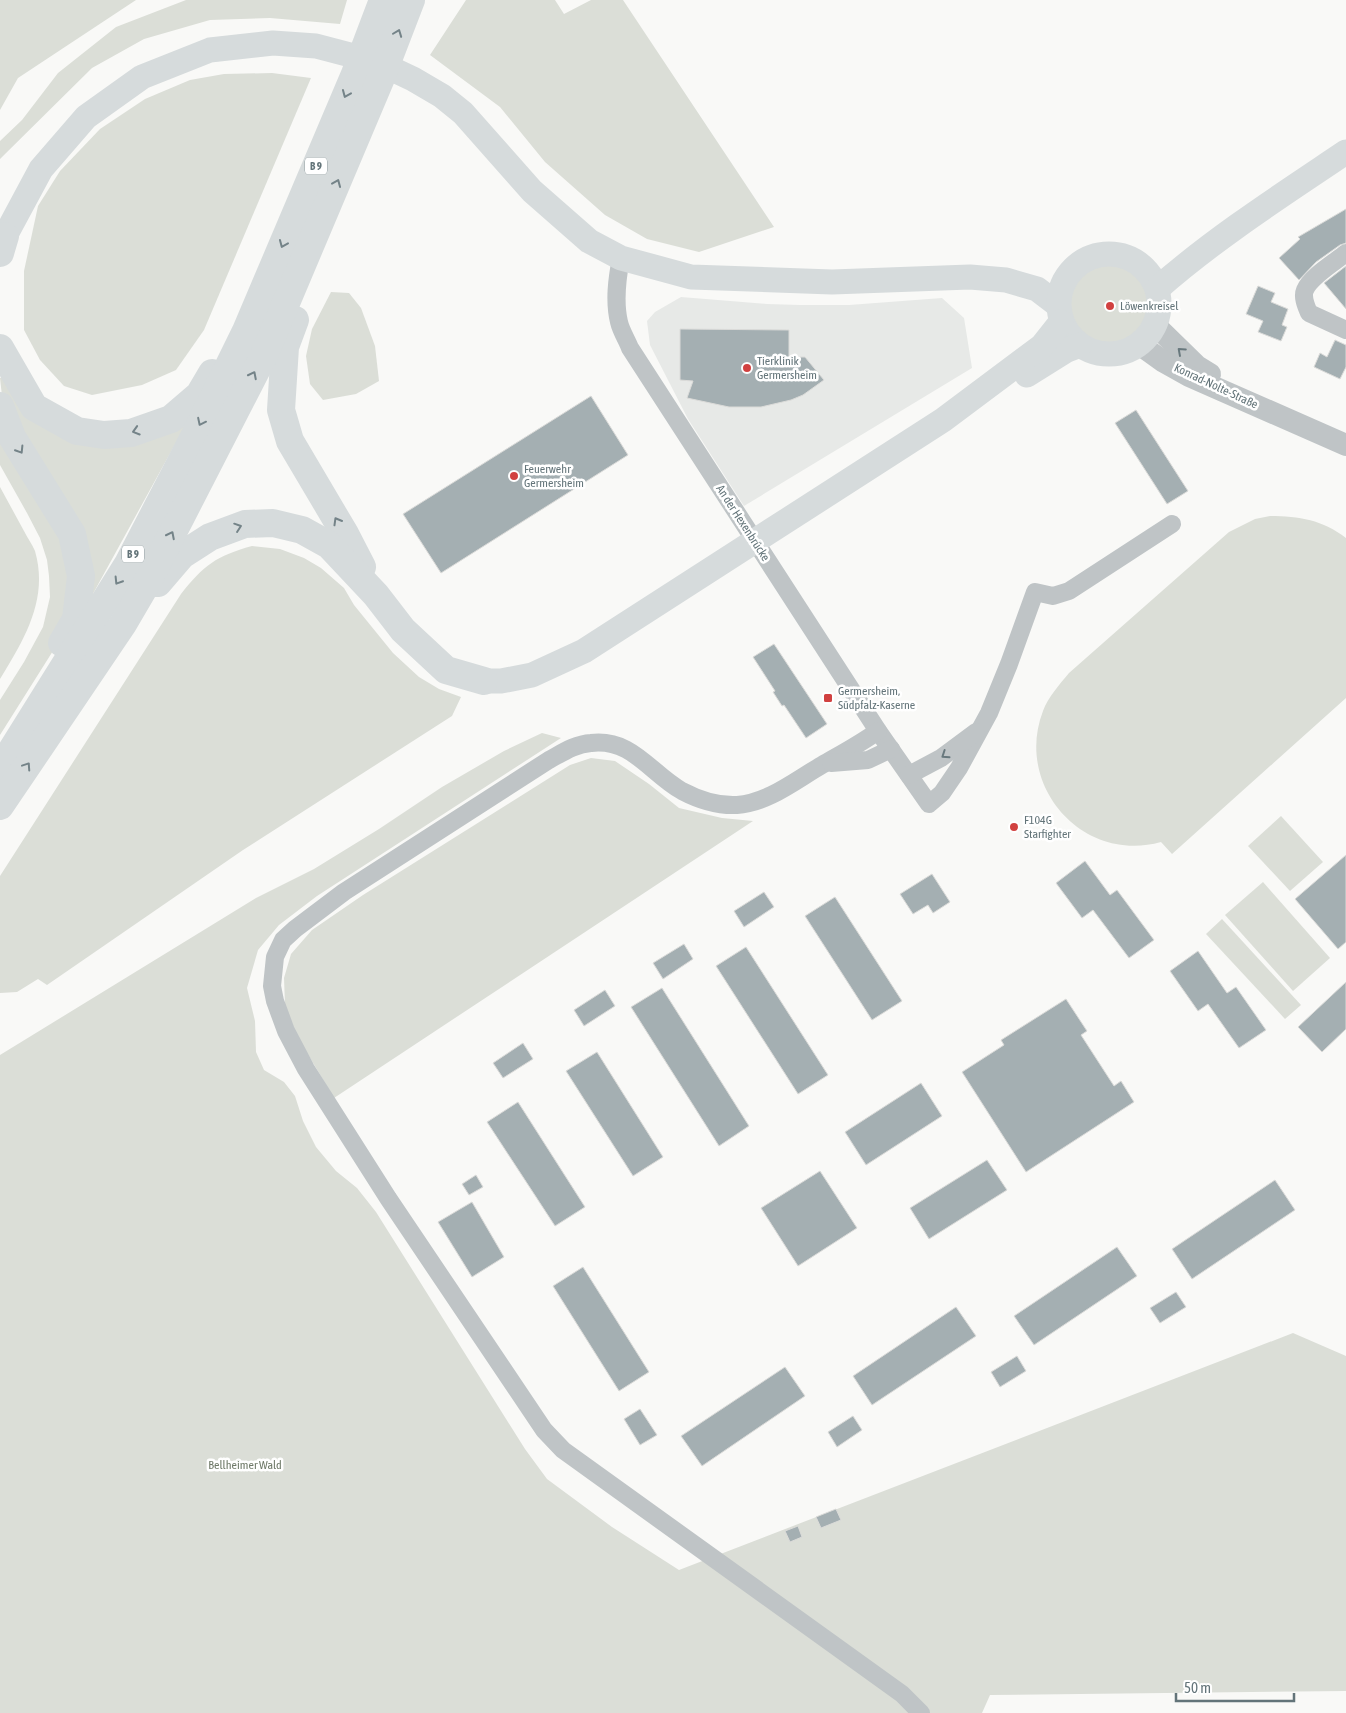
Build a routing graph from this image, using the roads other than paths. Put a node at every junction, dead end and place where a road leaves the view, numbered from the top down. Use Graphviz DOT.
graph roads {
  1 [pos="383,0"];
  2 [pos="411,0"];
  3 [pos="1346,152"];
  4 [pos="1266,205"];
  5 [pos="318,228"];
  6 [pos="3,245"];
  7 [pos="1346,253"];
  8 [pos="621,258"];
  9 [pos="1141,265"];
  10 [pos="1070,272"];
  11 [pos="875,281"];
  12 [pos="1157,289"];
  13 [pos="1060,314"];
  14 [pos="1346,330"];
  15 [pos="246,331"];
  16 [pos="1147,335"];
  17 [pos="1080,345"];
  18 [pos="0,348"];
  19 [pos="0,406"];
  20 [pos="943,420"];
  21 [pos="1346,445"];
  22 [pos="1172,524"];
  23 [pos="376,595"];
  24 [pos="123,624"];
  25 [pos="484,681"];
  26 [pos="979,731"];
  27 [pos="878,732"];
  28 [pos="891,748"];
  29 [pos="0,761"];
  30 [pos="825,764"];
  31 [pos="909,774"];
  32 [pos="0,806"];
  33 [pos="921,1713"];
  1 -- 15 [label="highway, B 9, one-way"];
  5 -- 2 [label="highway, B 9, one-way"];
  3 -- 4 [label="main road"];
  4 -- 9 [label="main road"];
  4 -- 12 [label="main road"];
  23 -- 5 [label="highway, B 9, one-way"];
  24 -- 5 [label="highway, B 9, one-way"];
  6 -- 8 [label="main road"];
  7 -- 14 [label="street"];
  8 -- 11 [label="main road"];
  8 -- 27 [label="street, An der Hexenbrücke"];
  9 -- 10 [label="main road, B 9"];
  9 -- 12 [label="main road, B 9"];
  10 -- 11 [label="main road"];
  10 -- 13 [label="main road, B 9"];
  11 -- 13 [label="main road"];
  12 -- 16 [label="main road, B 9"];
  13 -- 17 [label="main road"];
  13 -- 20 [label="main road, B 9"];
  15 -- 18 [label="highway, B 9, one-way"];
  15 -- 29 [label="highway, B 9, one-way"];
  16 -- 17 [label="main road"];
  16 -- 21 [label="street, Konrad-Nolte-Straße"];
  17 -- 20 [label="main road, B 9"];
  19 -- 29 [label="highway, B 9, one-way"];
  20 -- 25 [label="main road, B 9"];
  22 -- 26 [label="street, An der Hexenbrücke"];
  24 -- 23 [label="highway, B 9, one-way"];
  23 -- 25 [label="highway, B 9"];
  32 -- 24 [label="highway, B 9, one-way"];
  26 -- 31 [label="street, An der Hexenbrücke, one-way"];
  26 -- 31 [label="street, An der Hexenbrücke"];
  27 -- 28 [label="street, An der Hexenbrücke"];
  27 -- 30 [label="street"];
  28 -- 30 [label="street"];
  28 -- 31 [label="street, An der Hexenbrücke"];
  30 -- 33 [label="street"];
}
